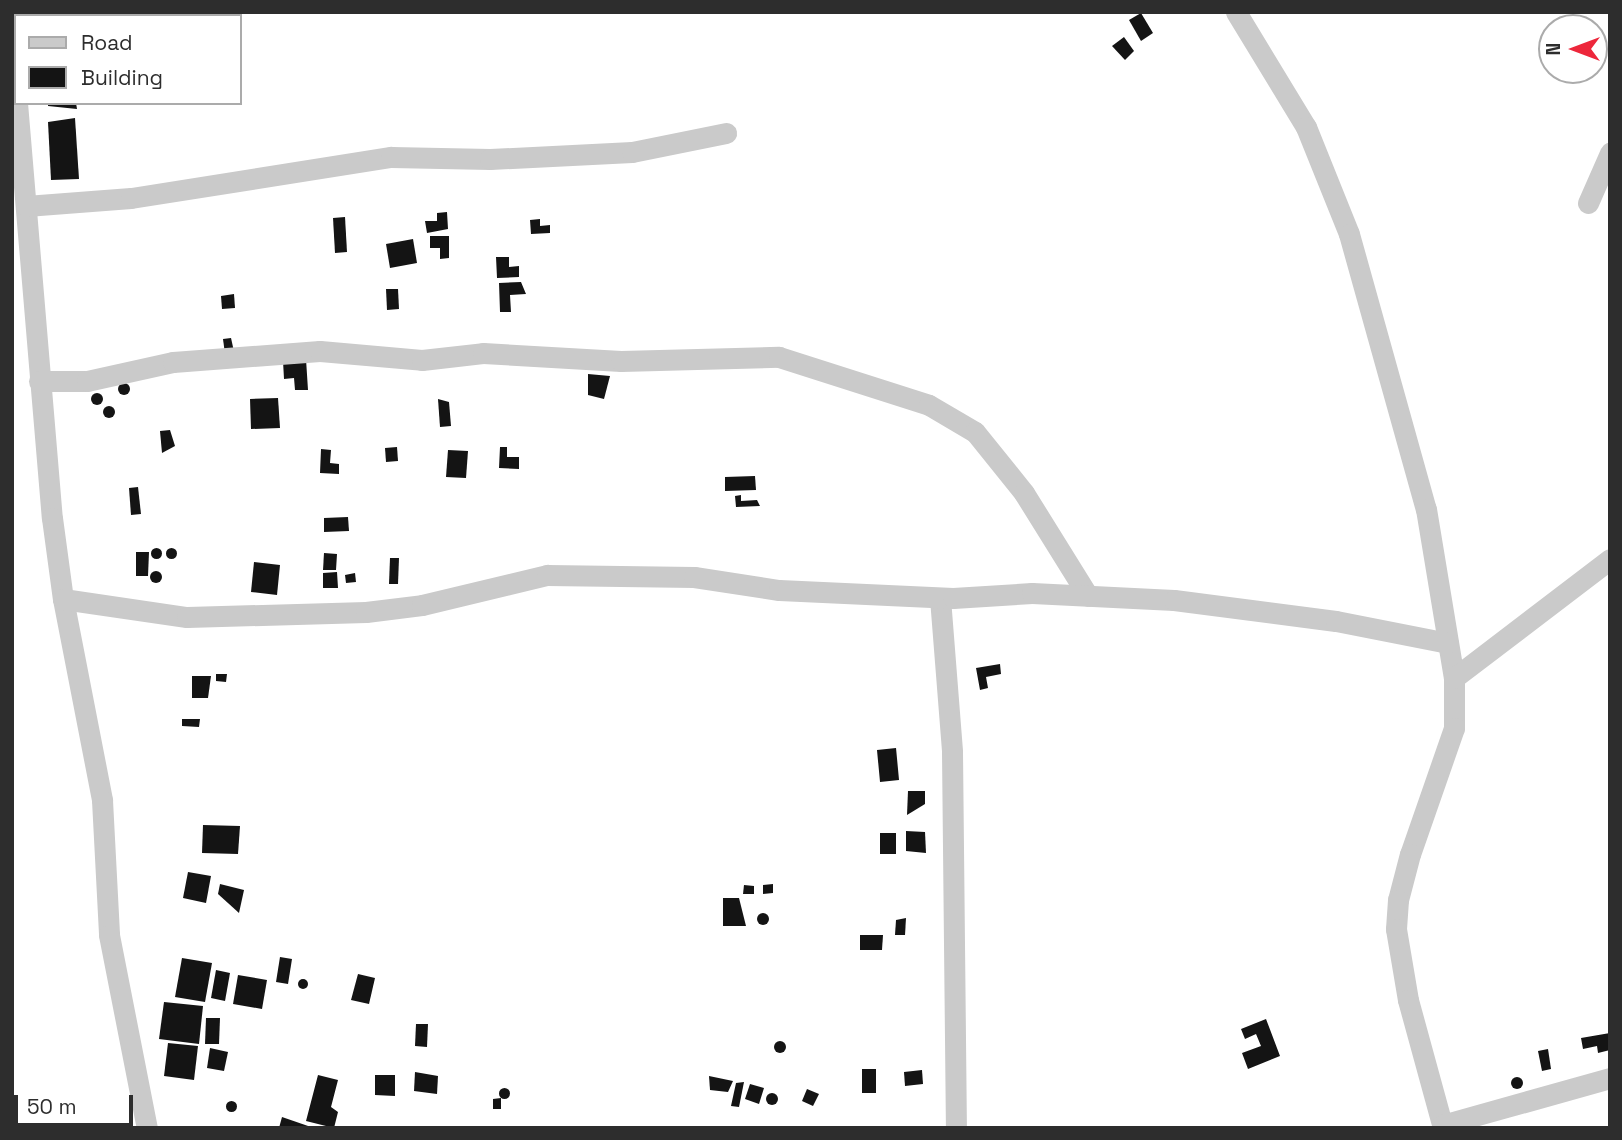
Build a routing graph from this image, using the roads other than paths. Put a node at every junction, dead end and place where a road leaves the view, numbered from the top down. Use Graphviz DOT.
graph roads {
  1 [pos="1236,12"];
  2 [pos="12,17"];
  3 [pos="14,48"];
  4 [pos="17,105"];
  5 [pos="726,133"];
  6 [pos="1610,153"];
  7 [pos="1588,203"];
  8 [pos="26,206"];
  9 [pos="39,381"];
  10 [pos="1610,559"];
  11 [pos="1088,596"];
  12 [pos="940,598"];
  13 [pos="62,599"];
  14 [pos="1448,643"];
  15 [pos="1454,678"];
  16 [pos="1610,1079"];
  17 [pos="1443,1126"];
  18 [pos="147,1128"];
  19 [pos="956,1128"];
  1 -- 14 [label="street"];
  2 -- 3 [label="street"];
  4 -- 8 [label="street"];
  5 -- 8 [label="street"];
  6 -- 7 [label="street"];
  8 -- 9 [label="street"];
  9 -- 11 [label="street"];
  9 -- 13 [label="street"];
  10 -- 15 [label="street"];
  11 -- 12 [label="street"];
  11 -- 14 [label="street"];
  12 -- 13 [label="street"];
  12 -- 19 [label="street"];
  13 -- 18 [label="street"];
  14 -- 15 [label="street"];
  15 -- 17 [label="street"];
  16 -- 17 [label="street"];
}
